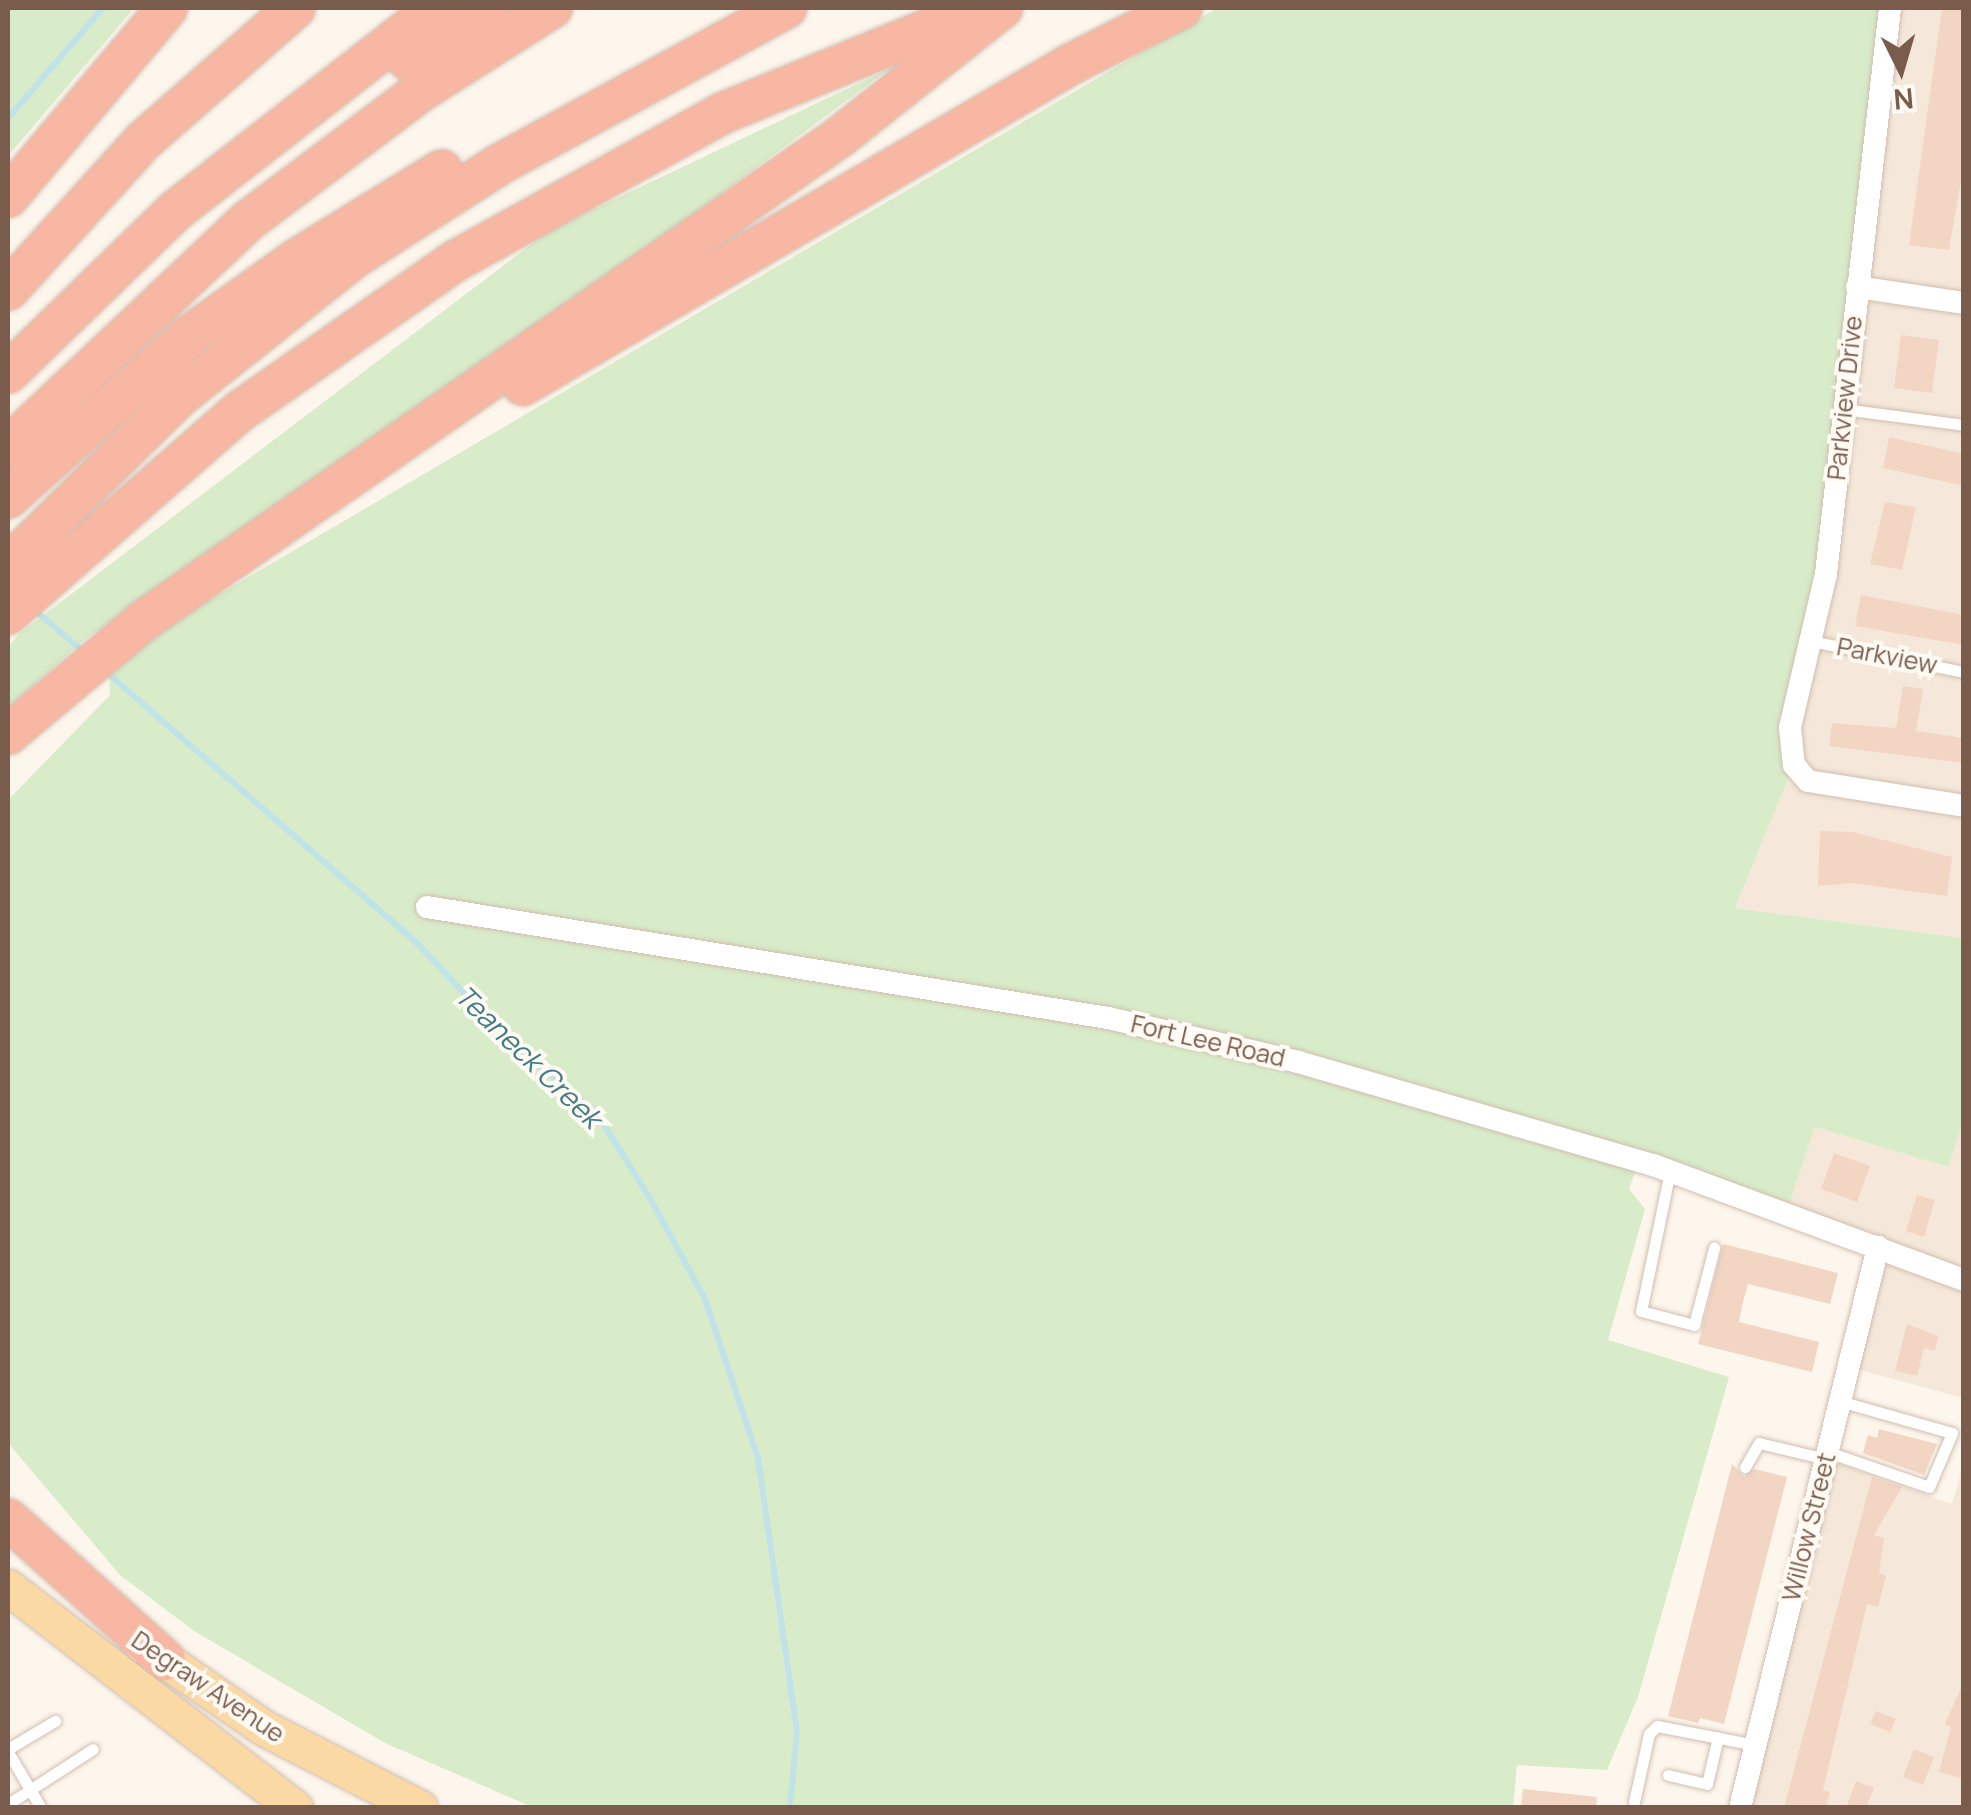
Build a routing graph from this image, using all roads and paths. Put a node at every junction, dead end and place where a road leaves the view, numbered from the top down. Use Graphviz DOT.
graph roads {
  1 [pos="167,8"];
  2 [pos="191,8"];
  3 [pos="263,8"];
  4 [pos="295,8"];
  5 [pos="436,8"];
  6 [pos="488,8"];
  7 [pos="552,8"];
  8 [pos="786,8"];
  9 [pos="980,8"];
  10 [pos="1002,8"];
  11 [pos="1182,8"];
  12 [pos="1890,8"];
  13 [pos="718,42"];
  14 [pos="142,142"];
  15 [pos="48,151"];
  16 [pos="8,197"];
  17 [pos="110,269"];
  18 [pos="1857,287"];
  19 [pos="8,290"];
  20 [pos="1964,302"];
  21 [pos="8,373"];
  22 [pos="1843,409"];
  23 [pos="1964,425"];
  24 [pos="8,447"];
  25 [pos="336,488"];
  26 [pos="8,498"];
  27 [pos="20,569"];
  28 [pos="8,614"];
  29 [pos="1810,641"];
  30 [pos="1964,672"];
  31 [pos="8,734"];
  32 [pos="1964,806"];
  33 [pos="427,907"];
  34 [pos="1662,1168"];
  35 [pos="1878,1247"];
  36 [pos="1714,1248"];
  37 [pos="1964,1280"];
  38 [pos="1840,1401"];
  39 [pos="1827,1456"];
  40 [pos="1744,1467"];
  41 [pos="8,1519"];
  42 [pos="8,1546"];
  43 [pos="8,1588"];
  44 [pos="165,1660"];
  45 [pos="55,1721"];
  46 [pos="1718,1736"];
  47 [pos="1756,1746"];
  48 [pos="93,1749"];
  49 [pos="8,1751"];
  50 [pos="232,1764"];
  51 [pos="1668,1775"];
  52 [pos="29,1786"];
  53 [pos="1634,1802"];
  54 [pos="8,1804"];
  55 [pos="41,1808"];
  56 [pos="274,1808"];
  57 [pos="295,1808"];
  58 [pos="420,1808"];
  59 [pos="1740,1808"];
  1 -- 15 [label="highway"];
  2 -- 15 [label="highway"];
  3 -- 14 [label="highway"];
  4 -- 14 [label="highway"];
  5 -- 17 [label="highway"];
  6 -- 17 [label="highway"];
  7 -- 24 [label="highway"];
  8 -- 13 [label="highway"];
  9 -- 27 [label="highway"];
  10 -- 25 [label="highway"];
  11 -- 25 [label="highway"];
  12 -- 18 [label="street, Parkview Drive"];
  13 -- 26 [label="highway"];
  13 -- 27 [label="highway"];
  14 -- 19 [label="highway"];
  15 -- 16 [label="highway"];
  17 -- 21 [label="highway"];
  18 -- 20 [label="street"];
  18 -- 22 [label="street, Parkview Drive"];
  22 -- 23 [label="lane"];
  22 -- 29 [label="street, Parkview Drive"];
  25 -- 31 [label="highway"];
  27 -- 28 [label="highway"];
  29 -- 30 [label="lane, Parkview"];
  29 -- 32 [label="street, Parkview Drive"];
  33 -- 34 [label="street, Fort Lee Road"];
  34 -- 35 [label="street, Fort Lee Road"];
  34 -- 36 [label="lane"];
  35 -- 37 [label="street, Fort Lee Road"];
  35 -- 38 [label="street, Willow Street"];
  38 -- 39 [label="street, Willow Street"];
  38 -- 39 [label="lane"];
  39 -- 40 [label="lane"];
  39 -- 47 [label="street, Willow Street"];
  41 -- 44 [label="highway"];
  42 -- 44 [label="main road, Degraw Avenue"];
  43 -- 50 [label="main road, Degraw Avenue"];
  44 -- 58 [label="main road, Degraw Avenue"];
  45 -- 49 [label="lane"];
  46 -- 47 [label="lane"];
  46 -- 51 [label="lane"];
  46 -- 53 [label="lane"];
  47 -- 59 [label="street, Willow Street"];
  48 -- 52 [label="lane"];
  49 -- 52 [label="lane"];
  50 -- 56 [label="main road"];
  50 -- 57 [label="main road, Degraw Avenue"];
  52 -- 54 [label="lane"];
  52 -- 55 [label="lane"];
}
